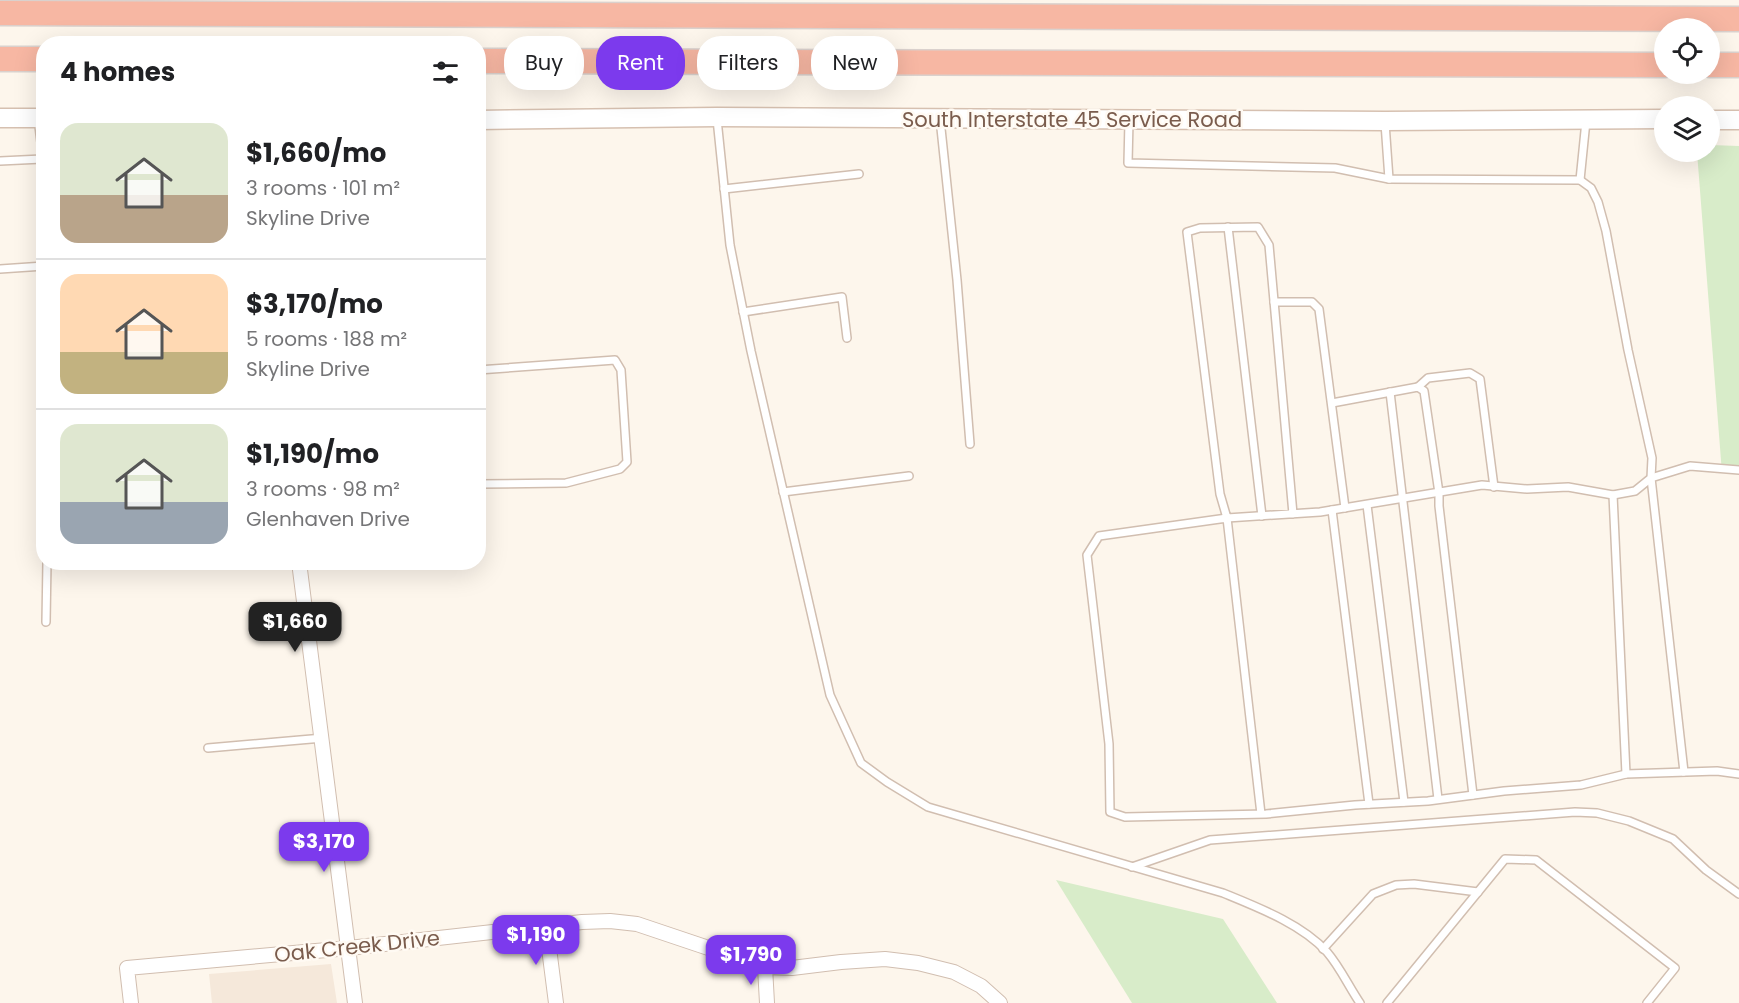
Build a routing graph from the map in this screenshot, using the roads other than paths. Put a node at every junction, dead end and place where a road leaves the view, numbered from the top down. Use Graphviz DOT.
graph roads {
  1 [pos="12,0"];
  2 [pos="0,13"];
  3 [pos="33,13"];
  4 [pos="1739,19"];
  5 [pos="0,59"];
  6 [pos="36,59"];
  7 [pos="486,61"];
  8 [pos="1654,65"];
  9 [pos="1720,65"];
  10 [pos="1739,65"];
  11 [pos="717,117"];
  12 [pos="0,118"];
  13 [pos="36,118"];
  14 [pos="940,119"];
  15 [pos="1586,119"];
  16 [pos="1654,119"];
  17 [pos="486,120"];
  18 [pos="1129,120"];
  19 [pos="1720,120"];
  20 [pos="1739,120"];
  21 [pos="1385,121"];
  22 [pos="36,159"];
  23 [pos="0,161"];
  24 [pos="859,174"];
  25 [pos="1389,178"];
  26 [pos="1580,180"];
  27 [pos="724,189"];
  28 [pos="1228,227"];
  29 [pos="36,267"];
  30 [pos="0,269"];
  31 [pos="1274,302"];
  32 [pos="743,312"];
  33 [pos="847,338"];
  34 [pos="486,369"];
  35 [pos="1418,387"];
  36 [pos="1390,392"];
  37 [pos="1332,403"];
  38 [pos="970,444"];
  39 [pos="1739,470"];
  40 [pos="909,476"];
  41 [pos="1652,478"];
  42 [pos="486,484"];
  43 [pos="1494,487"];
  44 [pos="783,492"];
  45 [pos="1440,493"];
  46 [pos="1613,495"];
  47 [pos="1403,500"];
  48 [pos="1367,505"];
  49 [pos="1345,508"];
  50 [pos="1332,510"];
  51 [pos="1293,514"];
  52 [pos="1262,516"];
  53 [pos="1227,518"];
  54 [pos="47,570"];
  55 [pos="300,570"];
  56 [pos="46,622"];
  57 [pos="323,738"];
  58 [pos="208,748"];
  59 [pos="1684,772"];
  60 [pos="1626,774"];
  61 [pos="1739,774"];
  62 [pos="1473,795"];
  63 [pos="1438,799"];
  64 [pos="1404,802"];
  65 [pos="1369,804"];
  66 [pos="1261,814"];
  67 [pos="1132,867"];
  68 [pos="1478,892"];
  69 [pos="1739,894"];
  70 [pos="546,925"];
  71 [pos="349,948"];
  72 [pos="1323,949"];
  73 [pos="765,967"];
  74 [pos="131,1003"];
  75 [pos="355,1003"];
  76 [pos="556,1003"];
  77 [pos="767,1003"];
  78 [pos="1000,1003"];
  79 [pos="1360,1003"];
  80 [pos="1387,1003"];
  81 [pos="1647,1003"];
  1 -- 3 [label="highway"];
  2 -- 3 [label="highway"];
  3 -- 4 [label="highway"];
  5 -- 6 [label="highway"];
  7 -- 8 [label="highway"];
  9 -- 10 [label="highway"];
  11 -- 14 [label="main road, South Interstate 45 Service Road"];
  11 -- 17 [label="main road, South Interstate 45 Service Road"];
  11 -- 27 [label="lane"];
  12 -- 13 [label="main road"];
  14 -- 18 [label="main road, South Interstate 45 Service Road"];
  14 -- 38 [label="lane"];
  15 -- 16 [label="main road, South Interstate 45 Service Road"];
  15 -- 21 [label="main road, South Interstate 45 Service Road"];
  15 -- 26 [label="lane"];
  18 -- 21 [label="main road, South Interstate 45 Service Road"];
  18 -- 25 [label="lane"];
  19 -- 20 [label="main road"];
  21 -- 25 [label="lane"];
  22 -- 23 [label="lane"];
  24 -- 27 [label="lane"];
  25 -- 26 [label="lane"];
  26 -- 41 [label="lane"];
  27 -- 32 [label="lane"];
  28 -- 31 [label="lane"];
  28 -- 52 [label="lane"];
  28 -- 53 [label="lane"];
  29 -- 30 [label="lane"];
  31 -- 37 [label="lane"];
  31 -- 51 [label="lane"];
  32 -- 33 [label="lane"];
  32 -- 44 [label="lane"];
  34 -- 42 [label="lane"];
  35 -- 36 [label="lane"];
  35 -- 43 [label="lane"];
  35 -- 45 [label="lane"];
  36 -- 37 [label="lane"];
  36 -- 47 [label="lane"];
  37 -- 49 [label="lane"];
  39 -- 41 [label="lane"];
  40 -- 44 [label="lane"];
  41 -- 46 [label="lane"];
  41 -- 59 [label="lane"];
  43 -- 45 [label="lane"];
  43 -- 46 [label="lane"];
  44 -- 67 [label="lane"];
  45 -- 47 [label="lane"];
  45 -- 62 [label="lane"];
  46 -- 60 [label="lane"];
  47 -- 48 [label="lane"];
  47 -- 63 [label="lane"];
  48 -- 49 [label="lane"];
  48 -- 64 [label="lane"];
  49 -- 50 [label="lane"];
  50 -- 51 [label="lane"];
  50 -- 65 [label="lane"];
  51 -- 52 [label="lane"];
  52 -- 53 [label="lane"];
  53 -- 66 [label="lane"];
  53 -- 66 [label="lane"];
  54 -- 56 [label="lane"];
  55 -- 57 [label="street"];
  57 -- 58 [label="lane"];
  57 -- 71 [label="street"];
  59 -- 60 [label="lane"];
  59 -- 61 [label="lane"];
  60 -- 62 [label="lane"];
  62 -- 63 [label="lane"];
  63 -- 64 [label="lane"];
  64 -- 65 [label="lane"];
  65 -- 66 [label="lane"];
  67 -- 69 [label="lane"];
  67 -- 72 [label="lane"];
  68 -- 72 [label="lane"];
  68 -- 80 [label="lane"];
  68 -- 81 [label="lane"];
  70 -- 71 [label="street, Oak Creek Drive"];
  70 -- 73 [label="street, Oak Creek Drive"];
  70 -- 76 [label="street"];
  71 -- 74 [label="street, Oak Creek Drive"];
  71 -- 75 [label="street"];
  72 -- 79 [label="lane"];
  73 -- 77 [label="street"];
  73 -- 78 [label="street, Oak Creek Drive"];
}
